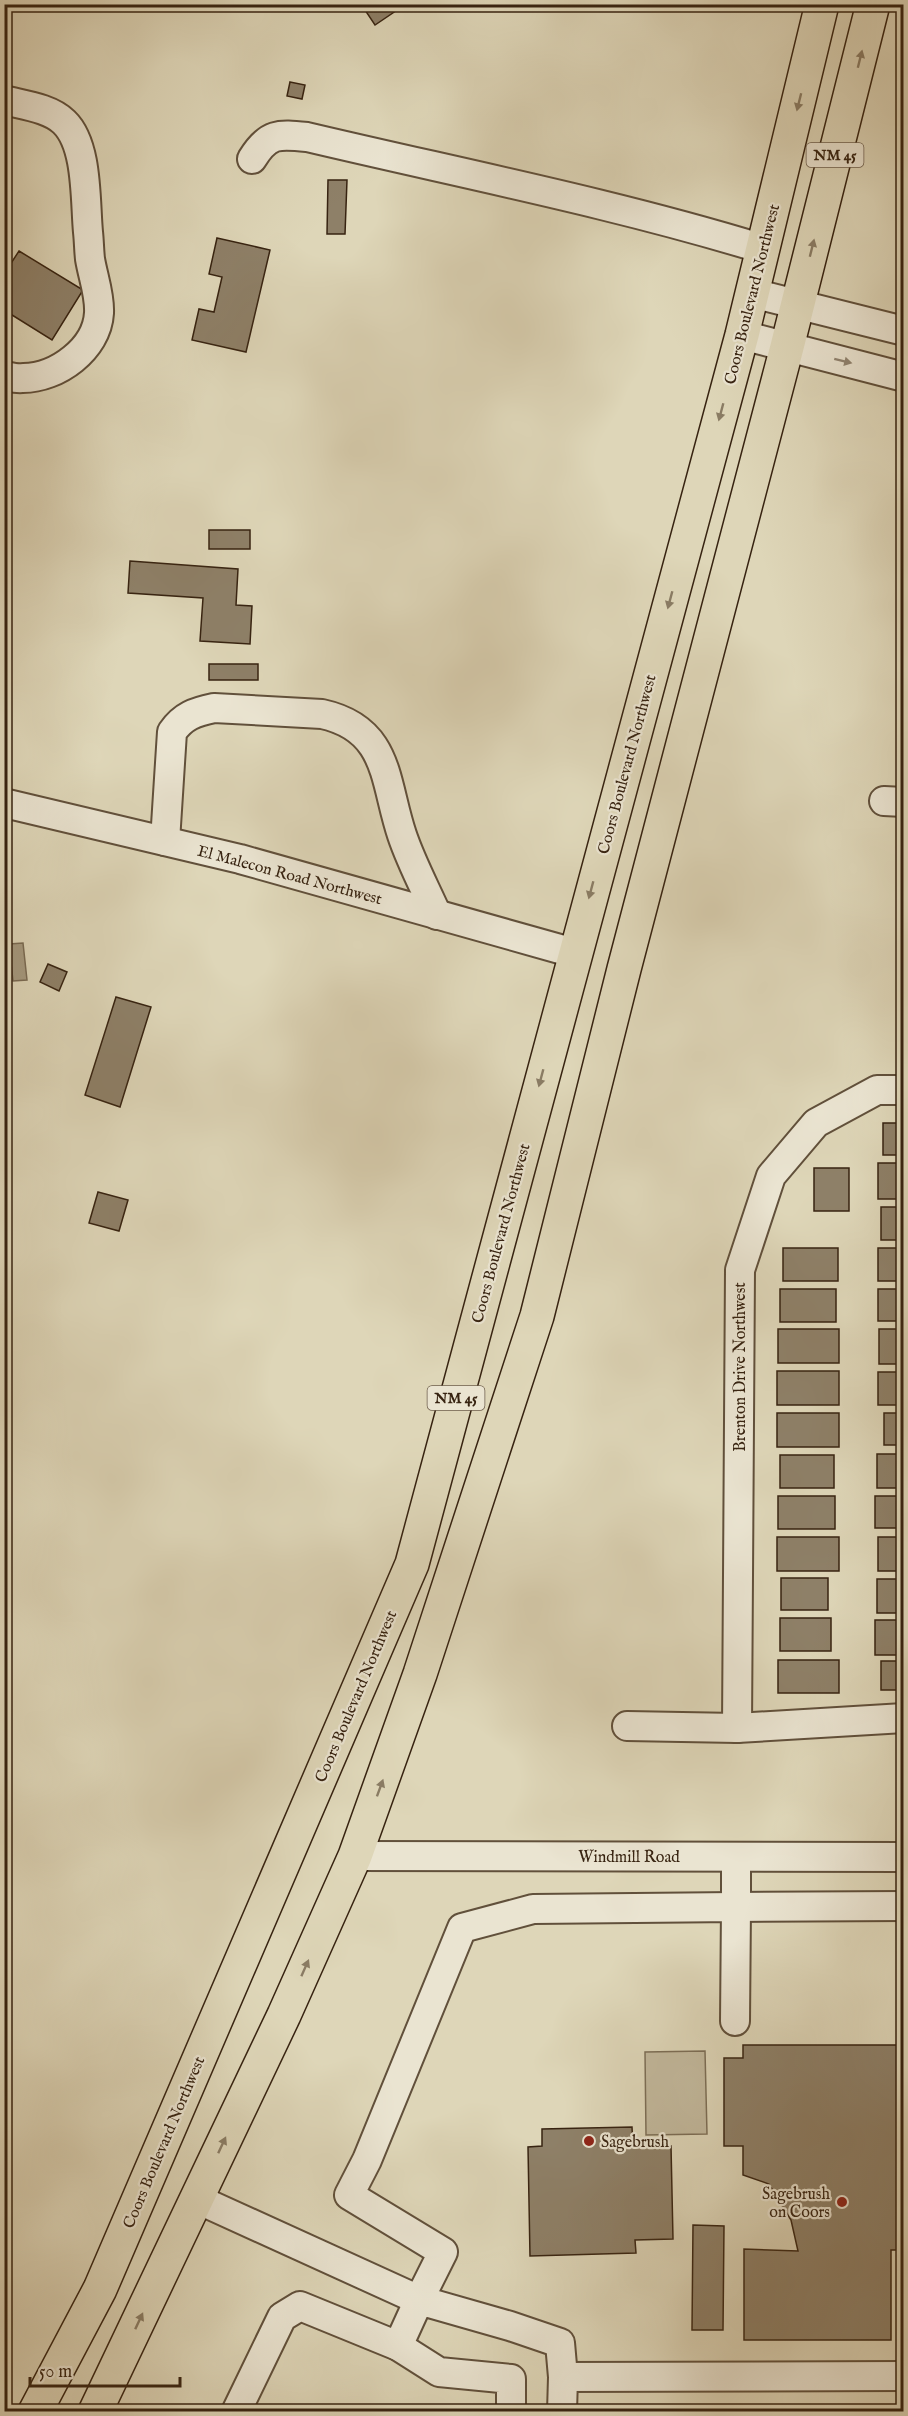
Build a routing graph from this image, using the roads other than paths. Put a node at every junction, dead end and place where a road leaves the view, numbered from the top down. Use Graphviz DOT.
graph roads {
  1 [pos="822,4"];
  2 [pos="873,4"];
  3 [pos="4,100"];
  4 [pos="252,159"];
  5 [pos="763,249"];
  6 [pos="752,293"];
  7 [pos="797,304"];
  8 [pos="903,331"];
  9 [pos="742,335"];
  10 [pos="787,347"];
  11 [pos="4,376"];
  12 [pos="903,377"];
  13 [pos="4,803"];
  14 [pos="165,841"];
  15 [pos="437,915"];
  16 [pos="574,953"];
  17 [pos="903,1090"];
  18 [pos="903,1718"];
  19 [pos="627,1726"];
  20 [pos="737,1728"];
  21 [pos="355,1856"];
  22 [pos="736,1857"];
  23 [pos="903,1857"];
  24 [pos="736,1906"];
  25 [pos="903,1906"];
  26 [pos="735,2021"];
  27 [pos="197,2199"];
  28 [pos="419,2300"];
  29 [pos="398,2346"];
  30 [pos="903,2376"];
  31 [pos="563,2377"];
  32 [pos="35,2412"];
  33 [pos="94,2412"];
  34 [pos="236,2412"];
  35 [pos="511,2412"];
  36 [pos="562,2412"];
  1 -- 5 [label="main road, Coors Boulevard Northwest / NM 45, one-way"];
  7 -- 2 [label="main road, NM 45, one-way"];
  3 -- 11 [label="street"];
  4 -- 5 [label="street"];
  5 -- 6 [label="main road, Coors Boulevard Northwest / NM 45"];
  6 -- 7 [label="street"];
  6 -- 9 [label="main road, Coors Boulevard Northwest / NM 45"];
  7 -- 8 [label="street"];
  7 -- 10 [label="main road, NM 45"];
  9 -- 10 [label="street"];
  9 -- 16 [label="main road, Coors Boulevard Northwest / NM 45, one-way"];
  10 -- 12 [label="street, one-way"];
  21 -- 10 [label="main road, NM 45, one-way"];
  13 -- 14 [label="street, El Malecon Road Northwest"];
  14 -- 15 [label="street, El Malecon Road Northwest"];
  14 -- 15 [label="street"];
  15 -- 16 [label="street, El Malecon Road Northwest"];
  16 -- 32 [label="main road, Coors Boulevard Northwest / NM 45, one-way"];
  17 -- 20 [label="street, Brenton Drive Northwest"];
  18 -- 20 [label="street"];
  19 -- 20 [label="street"];
  21 -- 22 [label="street, Windmill Road"];
  27 -- 21 [label="main road, NM 45, one-way"];
  22 -- 23 [label="street, Windmill Road"];
  22 -- 24 [label="street"];
  24 -- 25 [label="street"];
  24 -- 26 [label="street"];
  24 -- 28 [label="street"];
  27 -- 28 [label="street"];
  33 -- 27 [label="main road, NM 45, one-way"];
  28 -- 29 [label="street"];
  28 -- 31 [label="street"];
  29 -- 34 [label="street"];
  29 -- 35 [label="street"];
  30 -- 31 [label="street"];
  31 -- 36 [label="street"];
}
